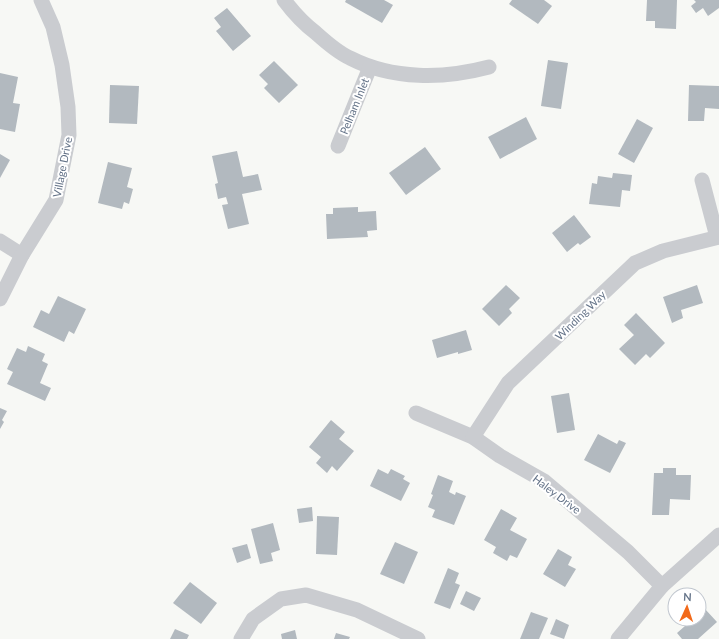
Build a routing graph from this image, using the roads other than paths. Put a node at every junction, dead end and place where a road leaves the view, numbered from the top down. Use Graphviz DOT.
graph roads {
  1 [pos="41,0"];
  2 [pos="284,0"];
  3 [pos="370,66"];
  4 [pos="490,67"];
  5 [pos="338,146"];
  6 [pos="702,180"];
  7 [pos="718,237"];
  8 [pos="0,241"];
  9 [pos="22,255"];
  10 [pos="0,299"];
  11 [pos="416,414"];
  12 [pos="473,437"];
  13 [pos="719,535"];
  14 [pos="662,586"];
  15 [pos="241,639"];
  16 [pos="418,639"];
  17 [pos="618,639"];
  1 -- 9 [label="street, Village Drive"];
  2 -- 3 [label="street"];
  3 -- 4 [label="street"];
  3 -- 5 [label="street, Pelham Inlet"];
  6 -- 7 [label="street, Winding Way"];
  7 -- 12 [label="street, Winding Way"];
  8 -- 9 [label="street"];
  9 -- 10 [label="street, Village Drive"];
  11 -- 12 [label="street, Haley Drive"];
  12 -- 14 [label="street, Haley Drive"];
  13 -- 14 [label="street"];
  14 -- 17 [label="street"];
  15 -- 16 [label="street"];
}
